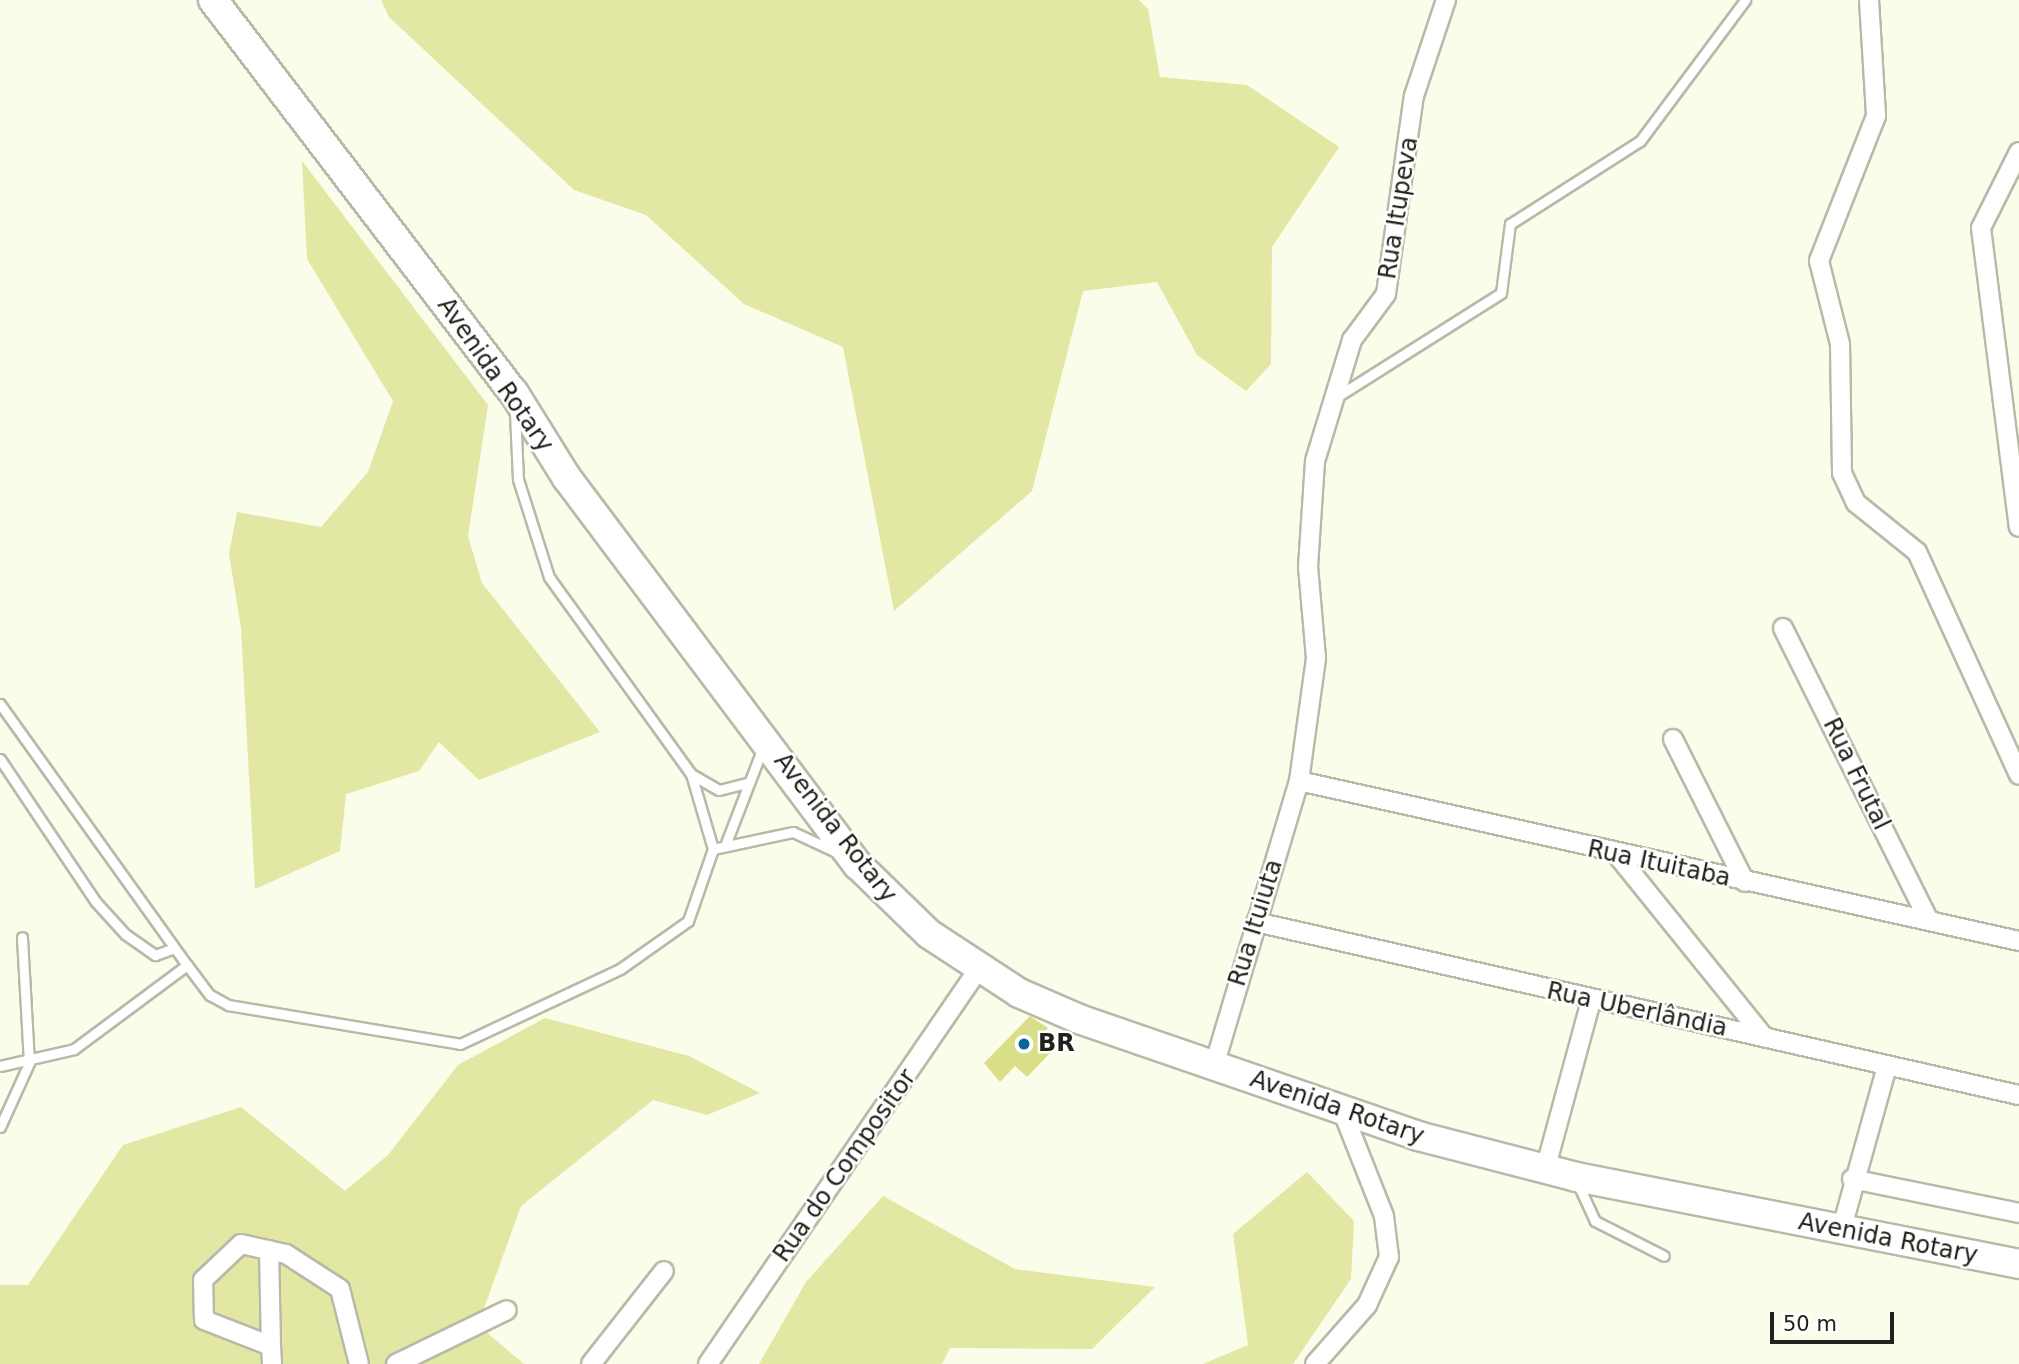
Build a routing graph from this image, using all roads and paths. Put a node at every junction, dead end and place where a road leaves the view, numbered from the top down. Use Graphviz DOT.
graph roads {
  1 [pos="213,0"];
  2 [pos="1446,0"];
  3 [pos="1745,0"];
  4 [pos="1869,0"];
  5 [pos="2019,152"];
  6 [pos="514,393"];
  7 [pos="1331,401"];
  8 [pos="2019,527"];
  9 [pos="1783,628"];
  10 [pos="0,704"];
  11 [pos="1673,739"];
  12 [pos="765,740"];
  13 [pos="0,759"];
  14 [pos="691,774"];
  15 [pos="2019,775"];
  16 [pos="1299,781"];
  17 [pos="747,783"];
  18 [pos="726,844"];
  19 [pos="713,849"];
  20 [pos="1618,856"];
  21 [pos="858,865"];
  22 [pos="1745,882"];
  23 [pos="1929,921"];
  24 [pos="1256,922"];
  25 [pos="22,937"];
  26 [pos="2019,941"];
  27 [pos="174,948"];
  28 [pos="187,965"];
  29 [pos="981,966"];
  30 [pos="1591,1001"];
  31 [pos="1764,1037"];
  32 [pos="29,1063"];
  33 [pos="0,1066"];
  34 [pos="1214,1066"];
  35 [pos="1887,1066"];
  36 [pos="2019,1095"];
  37 [pos="1342,1110"];
  38 [pos="0,1127"];
  39 [pos="1545,1170"];
  40 [pos="1576,1177"];
  41 [pos="1852,1179"];
  42 [pos="2019,1213"];
  43 [pos="1841,1231"];
  44 [pos="269,1250"];
  45 [pos="1664,1256"];
  46 [pos="2019,1264"];
  47 [pos="664,1271"];
  48 [pos="507,1310"];
  49 [pos="272,1355"];
  50 [pos="359,1364"];
  51 [pos="396,1364"];
  52 [pos="591,1364"];
  53 [pos="708,1364"];
  54 [pos="1315,1364"];
  1 -- 6 [label="main road, Avenida Rotary"];
  2 -- 7 [label="street, Rua Itupeva"];
  3 -- 7 [label="lane"];
  4 -- 15 [label="street"];
  5 -- 8 [label="street"];
  6 -- 12 [label="main road, Avenida Rotary"];
  6 -- 14 [label="lane"];
  7 -- 16 [label="street, Rua Itupeva"];
  9 -- 23 [label="street, Rua Frutal"];
  10 -- 27 [label="lane"];
  11 -- 22 [label="street"];
  12 -- 17 [label="lane"];
  12 -- 21 [label="main road, Avenida Rotary"];
  13 -- 27 [label="lane"];
  14 -- 17 [label="lane"];
  14 -- 19 [label="lane"];
  16 -- 20 [label="street, Rua Ituitaba"];
  16 -- 24 [label="street, Rua Ituiuta"];
  17 -- 18 [label="lane"];
  18 -- 19 [label="lane"];
  18 -- 21 [label="lane"];
  19 -- 28 [label="lane"];
  20 -- 22 [label="street, Rua Ituitaba"];
  20 -- 31 [label="street"];
  21 -- 29 [label="main road, Avenida Rotary"];
  22 -- 23 [label="street, Rua Ituitaba"];
  23 -- 26 [label="street, Rua Ituitaba"];
  24 -- 30 [label="street, Rua Uberlândia"];
  24 -- 34 [label="street, Rua Ituiuta"];
  25 -- 32 [label="lane"];
  27 -- 28 [label="lane"];
  28 -- 32 [label="lane"];
  29 -- 34 [label="main road, Avenida Rotary"];
  29 -- 53 [label="street, Rua do Compositor"];
  30 -- 31 [label="street, Rua Uberlândia"];
  30 -- 39 [label="street"];
  31 -- 35 [label="street, Rua Uberlândia"];
  32 -- 33 [label="lane"];
  32 -- 38 [label="lane"];
  34 -- 37 [label="main road, Avenida Rotary"];
  35 -- 36 [label="street, Rua Uberlândia"];
  35 -- 41 [label="street"];
  37 -- 39 [label="main road, Avenida Rotary"];
  37 -- 54 [label="street"];
  39 -- 40 [label="main road, Avenida Rotary"];
  40 -- 43 [label="main road, Avenida Rotary"];
  40 -- 45 [label="lane"];
  41 -- 42 [label="street"];
  41 -- 43 [label="street"];
  43 -- 46 [label="main road, Avenida Rotary"];
  44 -- 49 [label="street"];
  44 -- 49 [label="street"];
  44 -- 50 [label="street"];
  47 -- 52 [label="street"];
  48 -- 51 [label="street"];
}
